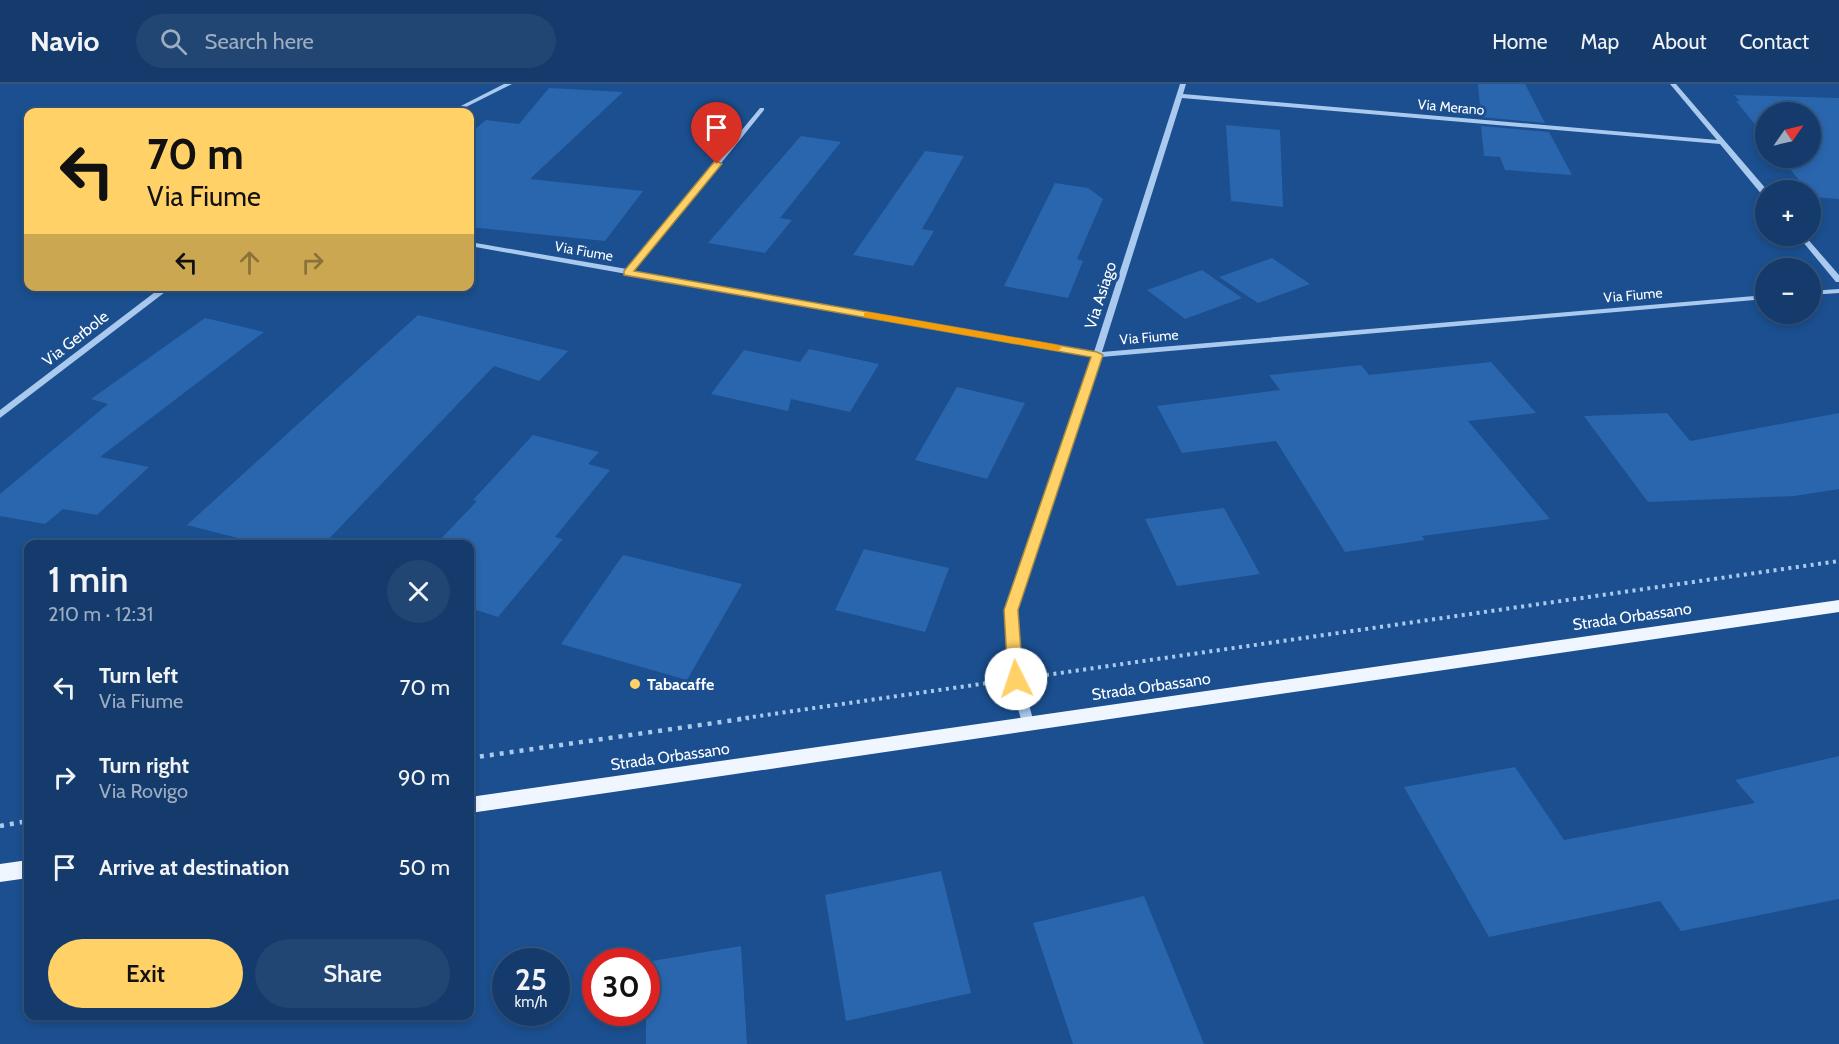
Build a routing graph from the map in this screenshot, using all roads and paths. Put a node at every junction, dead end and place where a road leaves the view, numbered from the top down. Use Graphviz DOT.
graph roads {
  1 [pos="508,84"];
  2 [pos="1183,84"];
  3 [pos="1673,84"];
  4 [pos="1179,96"];
  5 [pos="460,108"];
  6 [pos="762,109"];
  7 [pos="1720,142"];
  8 [pos="1755,182"];
  9 [pos="474,245"];
  10 [pos="1810,246"];
  11 [pos="627,273"];
  12 [pos="1839,280"];
  13 [pos="162,291"];
  14 [pos="1839,291"];
  15 [pos="1821,292"];
  16 [pos="1755,298"];
  17 [pos="1097,355"];
  18 [pos="0,415"];
  19 [pos="1839,561"];
  20 [pos="1839,606"];
  21 [pos="1016,679"];
  22 [pos="1028,723"];
  23 [pos="474,757"];
  24 [pos="474,804"];
  25 [pos="24,822"];
  26 [pos="0,826"];
  27 [pos="24,870"];
  28 [pos="0,873"];
  1 -- 5 [label="street"];
  2 -- 4 [label="street, Via Asiago"];
  3 -- 7 [label="street"];
  4 -- 7 [label="street, Via Merano"];
  4 -- 17 [label="street, Via Asiago"];
  6 -- 11 [label="street"];
  7 -- 8 [label="street"];
  9 -- 11 [label="street, Via Fiume"];
  10 -- 12 [label="street"];
  11 -- 17 [label="street, Via Fiume"];
  13 -- 18 [label="street, Via Gerbole"];
  14 -- 15 [label="street"];
  16 -- 17 [label="street, Via Fiume"];
  17 -- 21 [label="street, Via Asiago"];
  19 -- 21 [label="path"];
  20 -- 22 [label="main road, Strada Orbassano"];
  21 -- 22 [label="street, Via Asiago"];
  21 -- 23 [label="path"];
  22 -- 24 [label="main road, Strada Orbassano"];
  25 -- 26 [label="path"];
  27 -- 28 [label="main road"];
}
